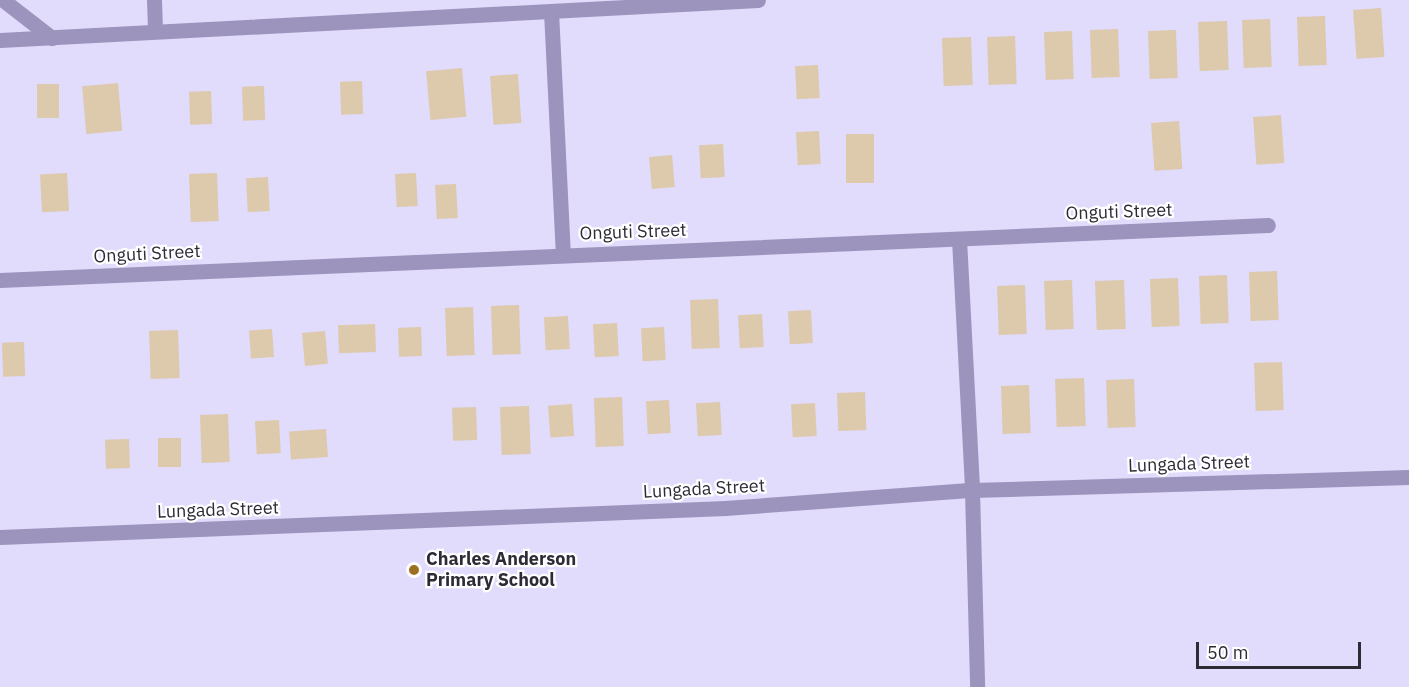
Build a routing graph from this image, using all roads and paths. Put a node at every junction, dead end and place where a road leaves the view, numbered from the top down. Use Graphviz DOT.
graph roads {
  1 [pos="3,0"];
  2 [pos="153,0"];
  3 [pos="758,0"];
  4 [pos="551,11"];
  5 [pos="155,32"];
  6 [pos="52,38"];
  7 [pos="0,40"];
  8 [pos="1268,225"];
  9 [pos="959,238"];
  10 [pos="563,255"];
  11 [pos="0,280"];
  12 [pos="1409,477"];
  13 [pos="972,490"];
  14 [pos="0,537"];
  15 [pos="977,687"];
  1 -- 6 [label="street"];
  2 -- 5 [label="street"];
  3 -- 4 [label="street"];
  4 -- 5 [label="street"];
  4 -- 10 [label="street"];
  5 -- 6 [label="street"];
  6 -- 7 [label="street"];
  8 -- 9 [label="street, Onguti Street"];
  9 -- 10 [label="street, Onguti Street"];
  9 -- 13 [label="street"];
  10 -- 11 [label="street, Onguti Street"];
  12 -- 13 [label="street, Lungada Street"];
  13 -- 14 [label="street, Lungada Street"];
  13 -- 15 [label="street"];
}
